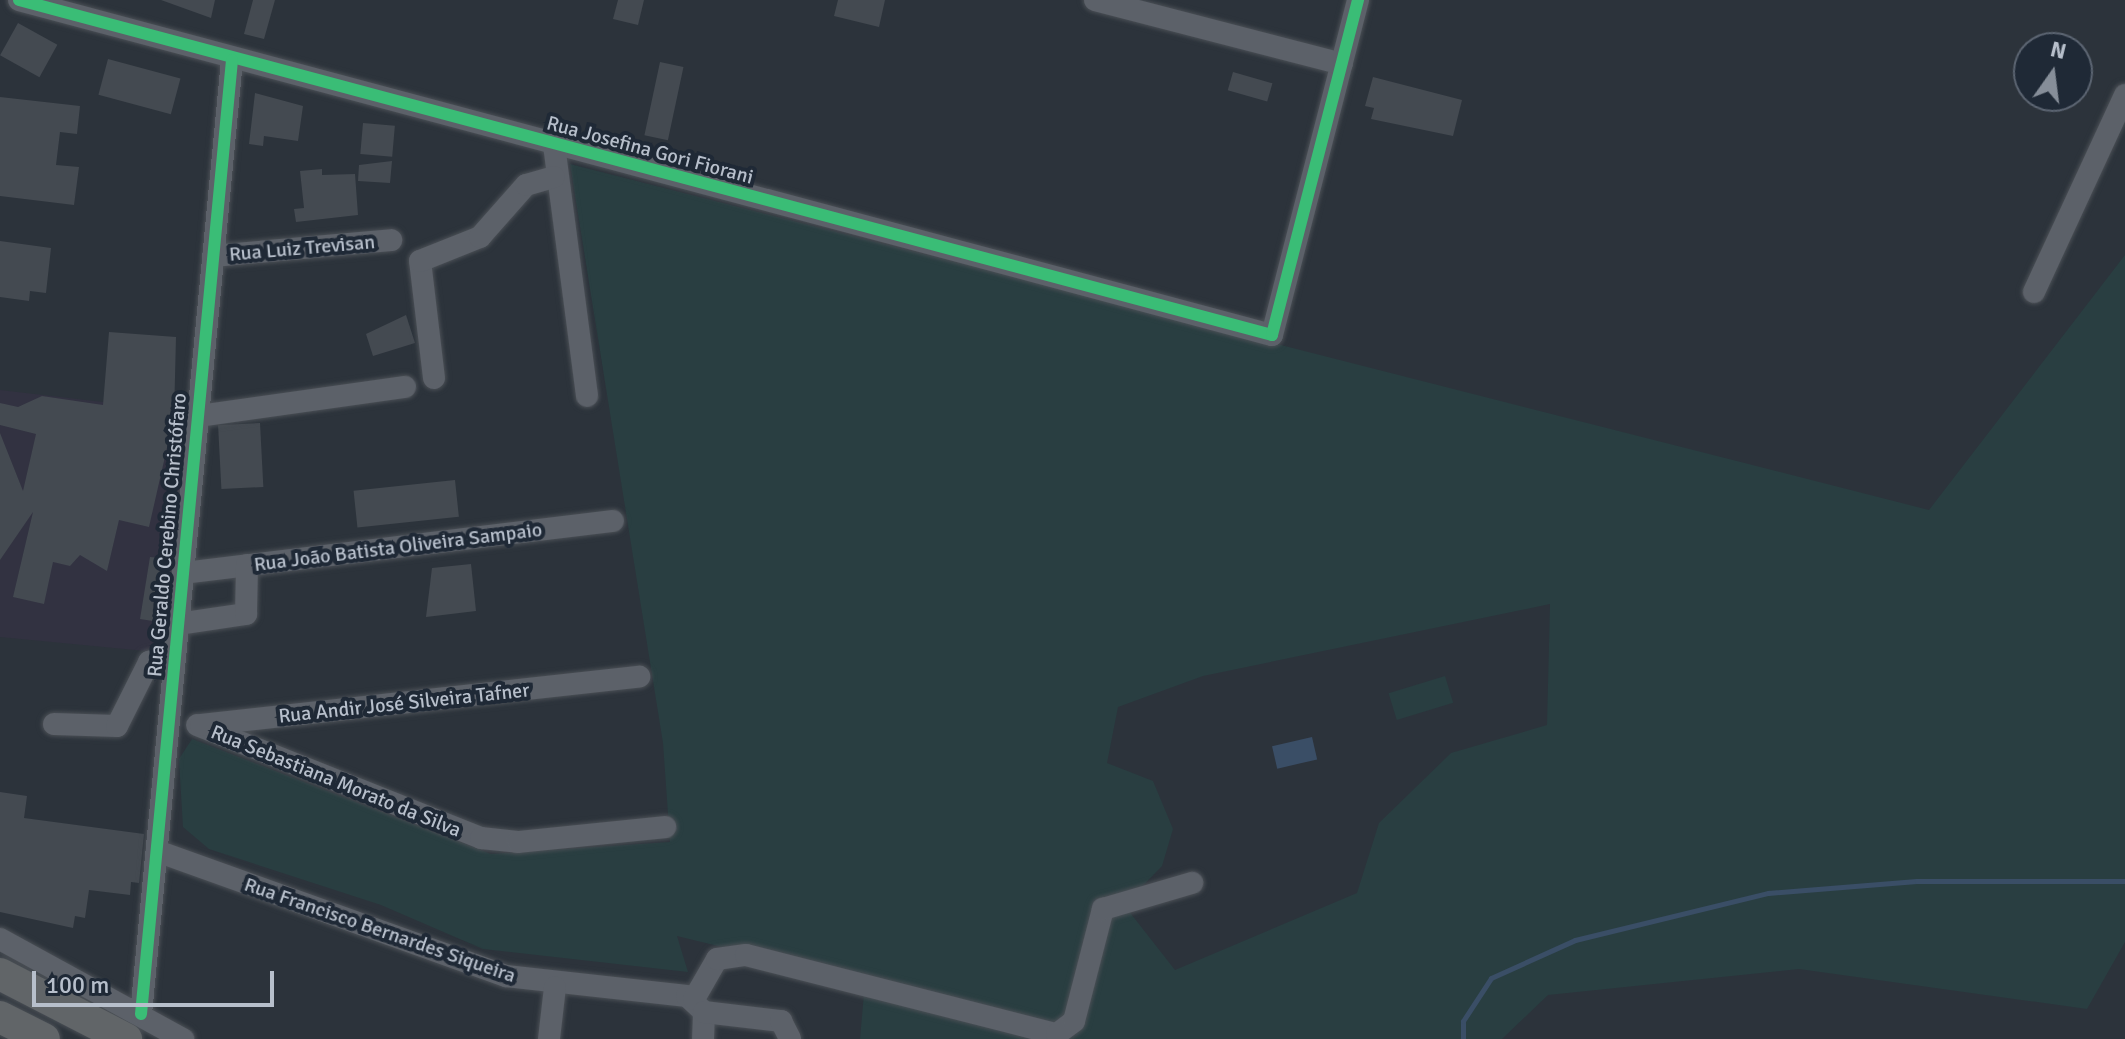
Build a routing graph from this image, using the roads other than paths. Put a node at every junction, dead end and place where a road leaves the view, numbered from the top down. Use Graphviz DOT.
graph roads {
  1 [pos="19,0"];
  2 [pos="1095,0"];
  3 [pos="1358,0"];
  4 [pos="232,60"];
  5 [pos="1342,64"];
  6 [pos="2125,95"];
  7 [pos="554,145"];
  8 [pos="554,177"];
  9 [pos="391,240"];
  10 [pos="213,256"];
  11 [pos="2034,292"];
  12 [pos="434,378"];
  13 [pos="405,387"];
  14 [pos="587,396"];
  15 [pos="198,416"];
  16 [pos="613,521"];
  17 [pos="247,565"];
  18 [pos="183,573"];
  19 [pos="178,624"];
  20 [pos="175,659"];
  21 [pos="639,677"];
  22 [pos="54,724"];
  23 [pos="197,725"];
  24 [pos="168,729"];
  25 [pos="665,827"];
  26 [pos="157,851"];
  27 [pos="1192,883"];
  28 [pos="0,939"];
  29 [pos="0,974"];
  30 [pos="555,987"];
  31 [pos="699,1005"];
  32 [pos="0,1017"];
  33 [pos="134,1027"];
  34 [pos="44,1039"];
  35 [pos="183,1039"];
  36 [pos="549,1039"];
  37 [pos="703,1039"];
  38 [pos="790,1039"];
  1 -- 4 [label="street, Rua Josefina Gori Fiorani"];
  2 -- 5 [label="street"];
  3 -- 5 [label="street"];
  4 -- 7 [label="street, Rua Josefina Gori Fiorani"];
  4 -- 10 [label="street, Rua Geraldo Cerebino Christófaro"];
  5 -- 7 [label="street, Rua Josefina Gori Fiorani"];
  6 -- 11 [label="street"];
  7 -- 8 [label="street"];
  8 -- 12 [label="street"];
  8 -- 14 [label="street"];
  9 -- 10 [label="street, Rua Luiz Trevisan"];
  10 -- 15 [label="street, Rua Geraldo Cerebino Christófaro"];
  13 -- 15 [label="street"];
  15 -- 18 [label="street, Rua Geraldo Cerebino Christófaro"];
  16 -- 17 [label="street, Rua João Batista Oliveira Sampaio"];
  17 -- 18 [label="street, Rua João Batista Oliveira Sampaio"];
  17 -- 19 [label="street"];
  18 -- 19 [label="street, Rua Geraldo Cerebino Christófaro"];
  19 -- 20 [label="street, Rua Geraldo Cerebino Christófaro"];
  20 -- 22 [label="street"];
  20 -- 24 [label="street, Rua Geraldo Cerebino Christófaro"];
  21 -- 23 [label="street, Rua Andir José Silveira Tafner"];
  23 -- 24 [label="street, Rua Andir José Silveira Tafner"];
  23 -- 25 [label="street, Rua Sebastiana Morato da Silva"];
  24 -- 26 [label="street, Rua Geraldo Cerebino Christófaro"];
  26 -- 30 [label="street, Rua Francisco Bernardes Siqueira"];
  26 -- 33 [label="street, Rua Geraldo Cerebino Christófaro"];
  27 -- 31 [label="street"];
  28 -- 33 [label="street"];
  29 -- 33 [label="highway"];
  30 -- 31 [label="street, Rua Francisco Bernardes Siqueira"];
  30 -- 36 [label="street"];
  31 -- 37 [label="street"];
  31 -- 38 [label="street, Rua Francisco Bernardes Siqueira"];
  32 -- 34 [label="highway"];
  33 -- 35 [label="street"];
}
